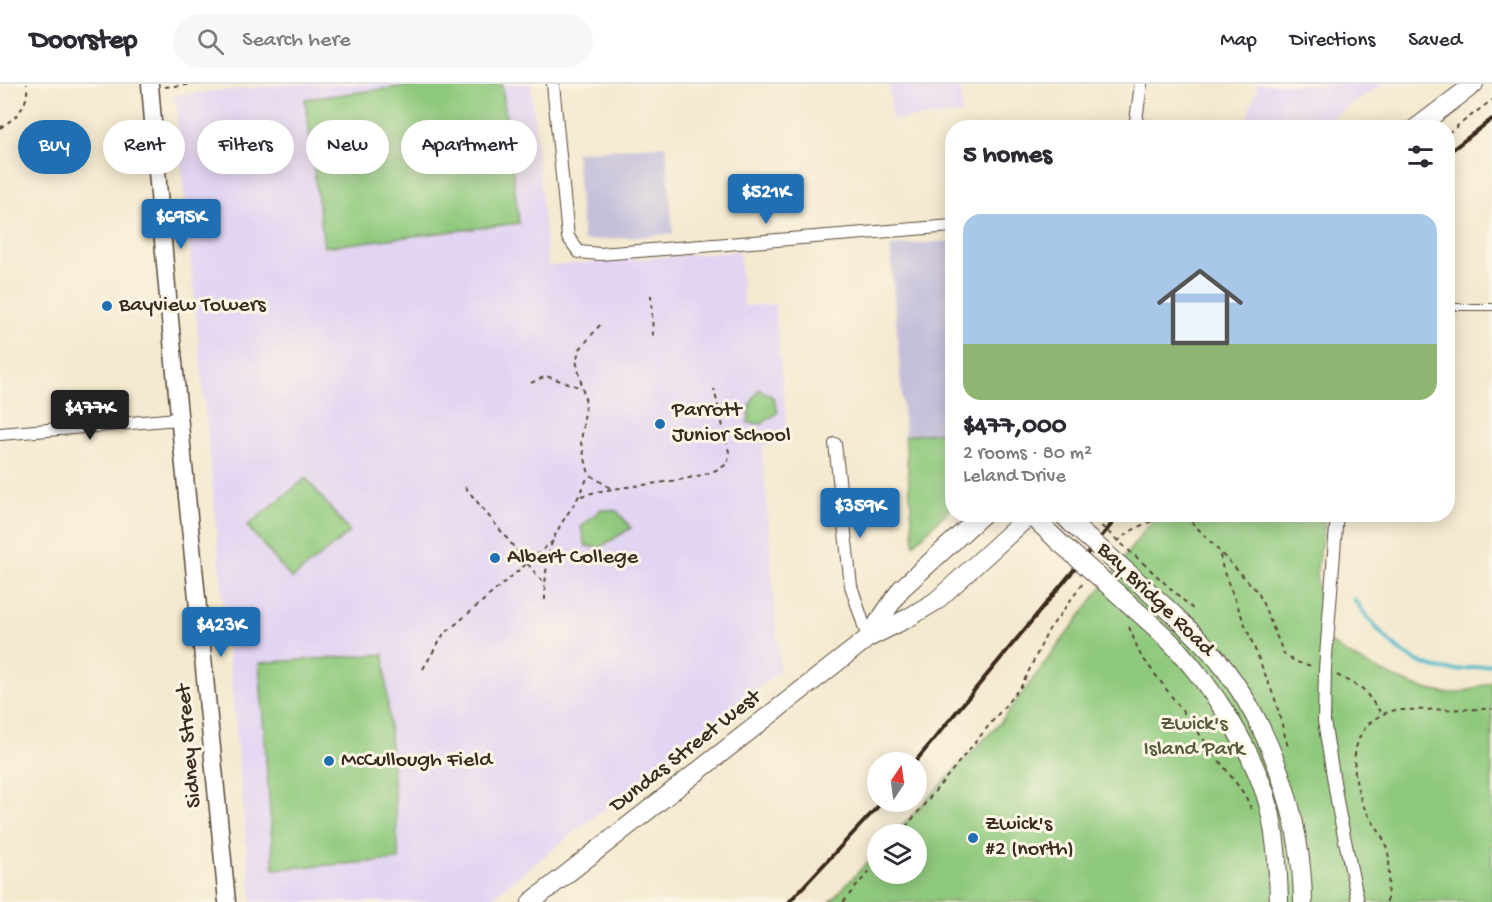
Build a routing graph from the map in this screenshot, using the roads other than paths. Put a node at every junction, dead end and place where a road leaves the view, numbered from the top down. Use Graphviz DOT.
graph roads {
  1 [pos="553,84"];
  2 [pos="1141,84"];
  3 [pos="1474,84"];
  4 [pos="150,86"];
  5 [pos="1137,120"];
  6 [pos="1427,120"];
  7 [pos="945,227"];
  8 [pos="1455,307"];
  9 [pos="1492,307"];
  10 [pos="178,419"];
  11 [pos="0,434"];
  12 [pos="835,444"];
  13 [pos="974,522"];
  14 [pos="1022,522"];
  15 [pos="1038,522"];
  16 [pos="1079,522"];
  17 [pos="1336,522"];
  18 [pos="868,638"];
  19 [pos="227,902"];
  20 [pos="531,902"];
  21 [pos="1279,902"];
  22 [pos="1303,902"];
  23 [pos="1358,902"];
  1 -- 7 [label="street"];
  2 -- 5 [label="street"];
  3 -- 6 [label="main road"];
  4 -- 10 [label="main road, Sidney Street"];
  8 -- 9 [label="lane"];
  10 -- 11 [label="street"];
  10 -- 19 [label="main road, Sidney Street"];
  12 -- 18 [label="street"];
  13 -- 18 [label="main road, Dundas Street West"];
  14 -- 18 [label="main road, Dundas Street West"];
  15 -- 21 [label="main road, Bay Bridge Road, bridge"];
  16 -- 22 [label="main road, Bay Bridge Road, bridge"];
  17 -- 23 [label="street"];
  18 -- 20 [label="main road, Dundas Street West"];
}
